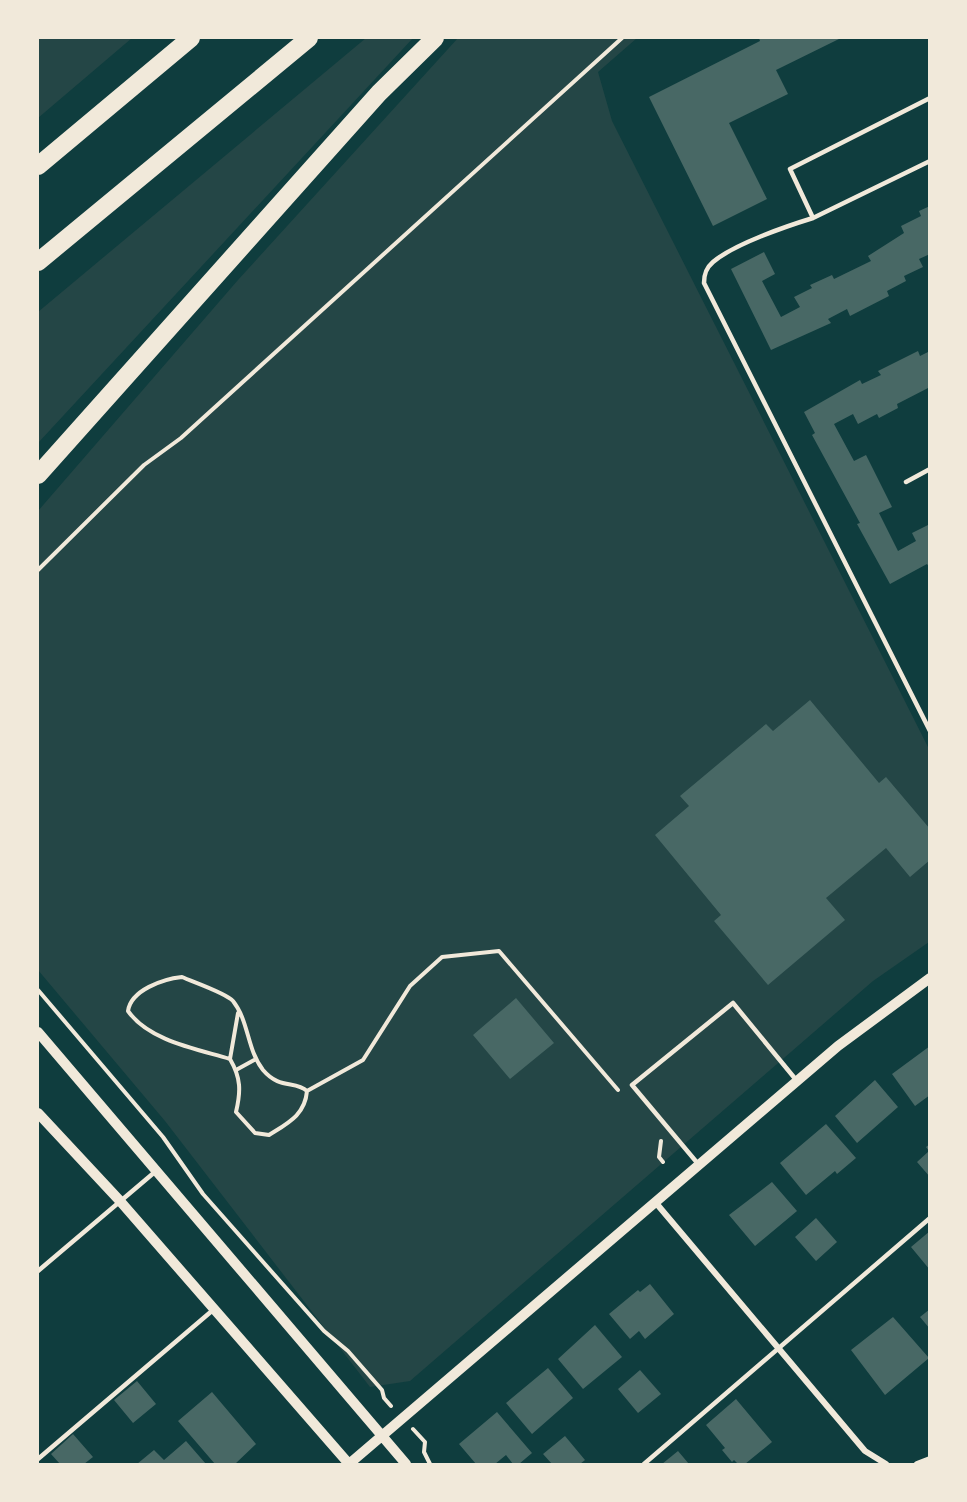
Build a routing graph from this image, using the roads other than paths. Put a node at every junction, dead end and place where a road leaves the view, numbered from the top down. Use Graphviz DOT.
graph roads {
  1 [pos="191,38"];
  2 [pos="309,38"];
  3 [pos="435,38"];
  4 [pos="930,98"];
  5 [pos="930,160"];
  6 [pos="38,166"];
  7 [pos="813,218"];
  8 [pos="38,262"];
  9 [pos="930,469"];
  10 [pos="38,475"];
  11 [pos="906,482"];
  12 [pos="930,731"];
  13 [pos="930,978"];
  14 [pos="38,1032"];
  15 [pos="797,1081"];
  16 [pos="38,1113"];
  17 [pos="699,1165"];
  18 [pos="156,1171"];
  19 [pos="120,1201"];
  20 [pos="656,1203"];
  21 [pos="930,1218"];
  22 [pos="39,1268"];
  23 [pos="215,1308"];
  24 [pos="778,1348"];
  25 [pos="382,1436"];
  26 [pos="38,1459"];
  27 [pos="930,1459"];
  28 [pos="349,1464"];
  29 [pos="406,1464"];
  30 [pos="644,1464"];
  31 [pos="886,1464"];
  32 [pos="917,1464"];
  1 -- 6 [label="highway"];
  2 -- 8 [label="highway"];
  3 -- 10 [label="highway"];
  4 -- 7 [label="lane"];
  5 -- 7 [label="lane"];
  7 -- 12 [label="lane"];
  9 -- 11 [label="lane"];
  13 -- 15 [label="street"];
  14 -- 18 [label="street"];
  15 -- 17 [label="street"];
  15 -- 17 [label="lane"];
  16 -- 19 [label="street"];
  17 -- 20 [label="street"];
  18 -- 19 [label="lane"];
  18 -- 25 [label="street"];
  19 -- 22 [label="lane"];
  19 -- 23 [label="street"];
  20 -- 24 [label="street"];
  20 -- 25 [label="street"];
  21 -- 24 [label="lane"];
  23 -- 26 [label="lane"];
  23 -- 28 [label="street"];
  24 -- 30 [label="lane"];
  24 -- 31 [label="street"];
  25 -- 28 [label="street"];
  25 -- 29 [label="street"];
  27 -- 32 [label="street"];
}
